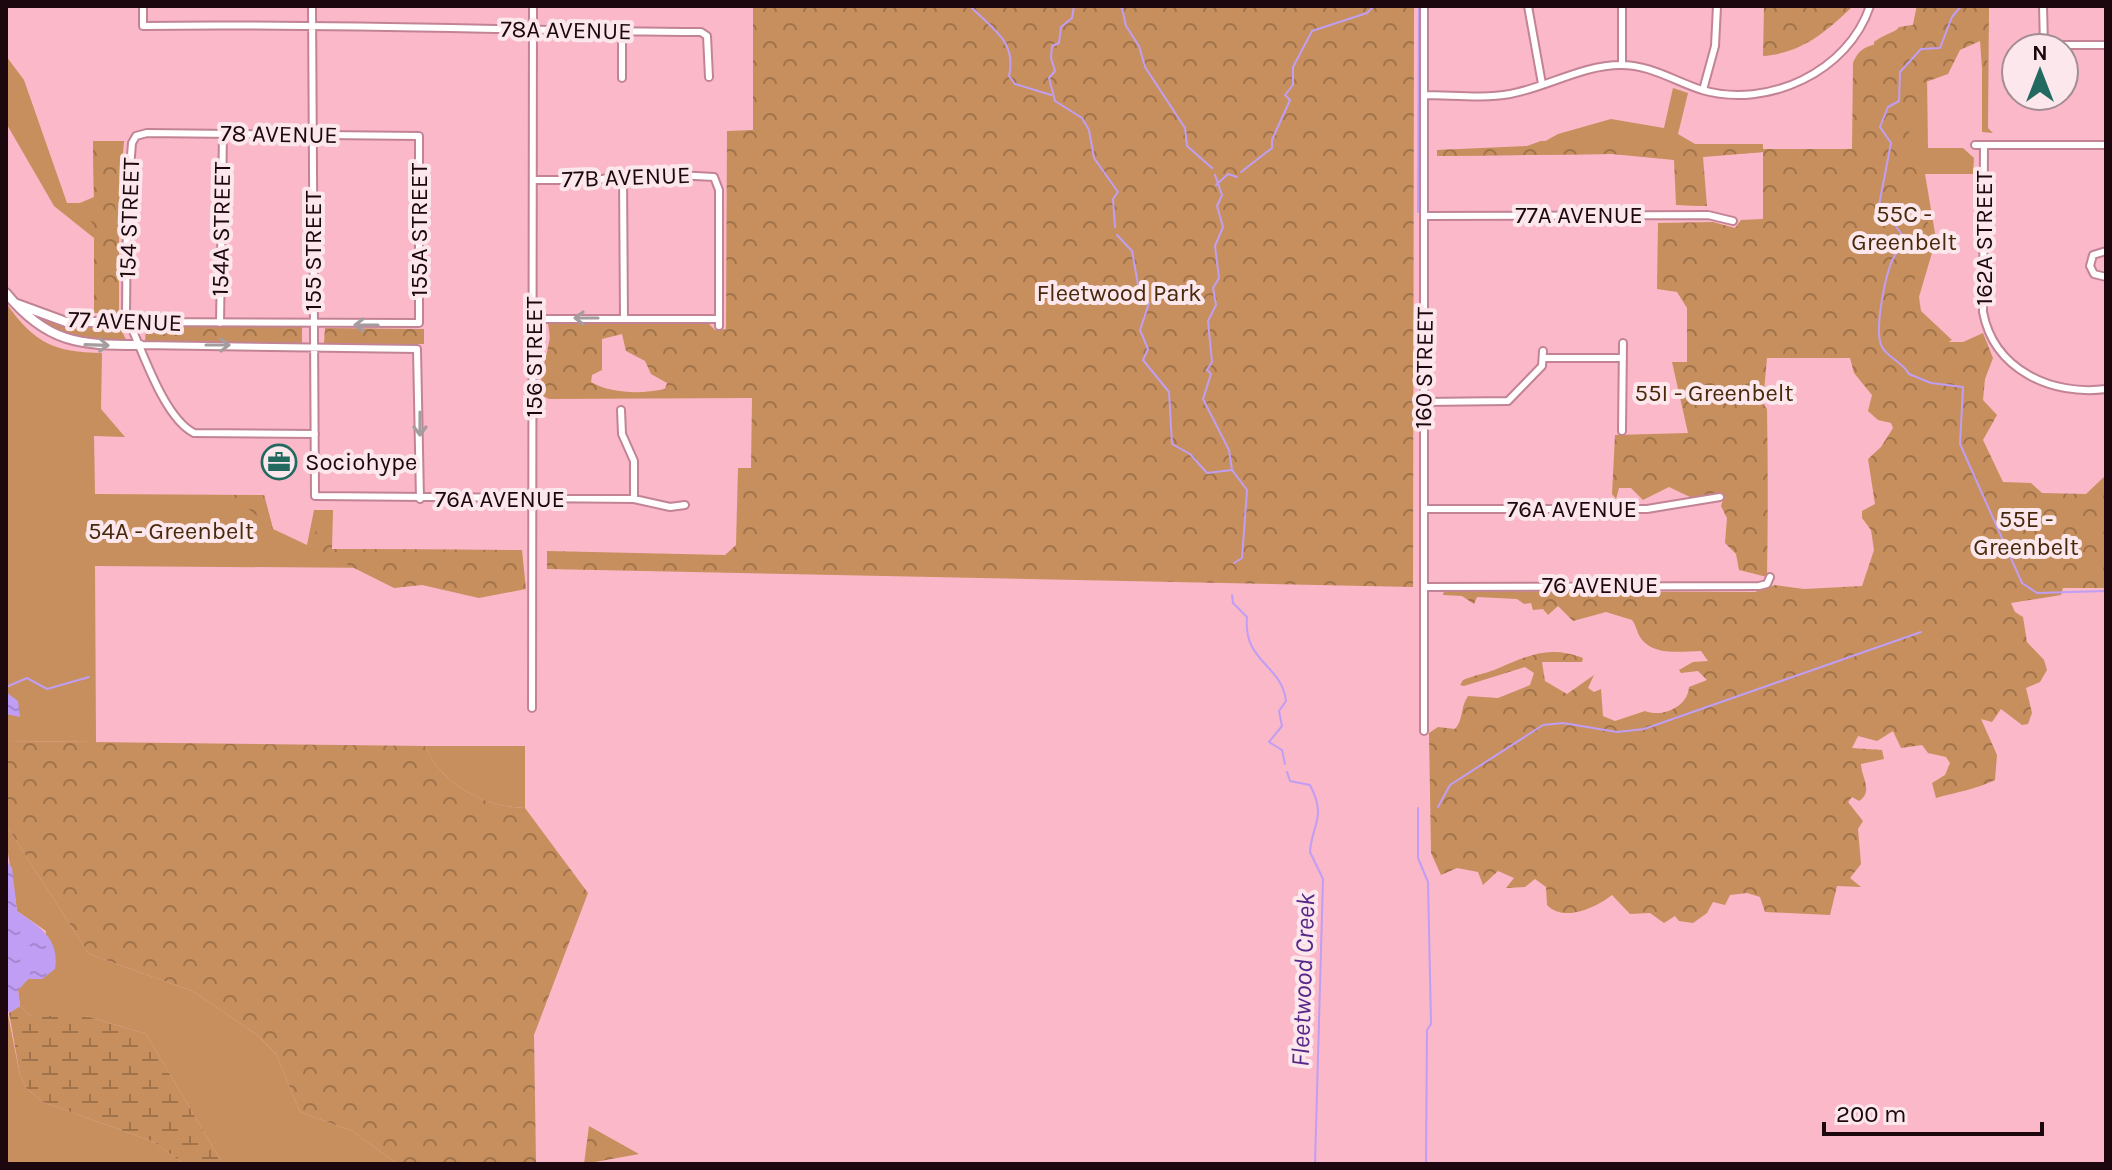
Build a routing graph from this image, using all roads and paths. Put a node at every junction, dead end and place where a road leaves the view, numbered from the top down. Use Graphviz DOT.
graph roads {
  1 [pos="143,6"];
  2 [pos="312,6"];
  3 [pos="533,6"];
  4 [pos="1424,6"];
  5 [pos="1528,6"];
  6 [pos="1622,6"];
  7 [pos="1717,6"];
  8 [pos="1870,6"];
  9 [pos="2043,6"];
  10 [pos="312,24"];
  11 [pos="534,31"];
  12 [pos="622,32"];
  13 [pos="2106,45"];
  14 [pos="1622,65"];
  15 [pos="709,77"];
  16 [pos="622,78"];
  17 [pos="1542,84"];
  18 [pos="1703,90"];
  19 [pos="1425,95"];
  20 [pos="223,134"];
  21 [pos="139,135"];
  22 [pos="312,135"];
  23 [pos="419,136"];
  24 [pos="1975,145"];
  25 [pos="1984,145"];
  26 [pos="2106,145"];
  27 [pos="623,175"];
  28 [pos="535,180"];
  29 [pos="1425,216"];
  30 [pos="1733,221"];
  31 [pos="2106,251"];
  32 [pos="2106,277"];
  33 [pos="6,293"];
  34 [pos="13,302"];
  35 [pos="534,319"];
  36 [pos="624,319"];
  37 [pos="129,322"];
  38 [pos="220,323"];
  39 [pos="419,323"];
  40 [pos="313,325"];
  41 [pos="1623,343"];
  42 [pos="140,345"];
  43 [pos="314,346"];
  44 [pos="1623,358"];
  45 [pos="2106,389"];
  46 [pos="1424,402"];
  47 [pos="621,410"];
  48 [pos="1622,431"];
  49 [pos="315,434"];
  50 [pos="315,496"];
  51 [pos="1720,497"];
  52 [pos="420,499"];
  53 [pos="634,499"];
  54 [pos="534,500"];
  55 [pos="685,505"];
  56 [pos="1424,509"];
  57 [pos="1770,577"];
  58 [pos="1424,587"];
  59 [pos="532,708"];
  60 [pos="1424,731"];
  1 -- 10 [label="street, 78A AVENUE"];
  2 -- 10 [label="street, 155 STREET"];
  3 -- 11 [label="street, 156 STREET"];
  4 -- 19 [label="street, 160 STREET"];
  5 -- 17 [label="street"];
  6 -- 14 [label="street"];
  7 -- 18 [label="street"];
  8 -- 18 [label="street"];
  9 -- 13 [label="street"];
  10 -- 11 [label="street, 78A AVENUE"];
  10 -- 22 [label="street, 155 STREET"];
  11 -- 12 [label="street, 78A AVENUE"];
  11 -- 28 [label="street, 156 STREET"];
  12 -- 15 [label="street, 78A AVENUE"];
  12 -- 16 [label="street"];
  14 -- 17 [label="street"];
  14 -- 18 [label="street"];
  17 -- 19 [label="street"];
  19 -- 29 [label="street, 160 STREET"];
  20 -- 21 [label="street, 78 AVENUE"];
  20 -- 22 [label="street, 78 AVENUE"];
  20 -- 38 [label="street, 154A STREET"];
  21 -- 37 [label="street, 154 STREET"];
  22 -- 23 [label="street, 78 AVENUE"];
  22 -- 40 [label="street, 155 STREET"];
  23 -- 39 [label="street, 155A STREET"];
  24 -- 25 [label="street"];
  25 -- 26 [label="street"];
  25 -- 45 [label="street, 162A STREET"];
  27 -- 28 [label="street, 77B AVENUE"];
  27 -- 36 [label="street"];
  27 -- 36 [label="street, 77B AVENUE"];
  28 -- 35 [label="street, 156 STREET"];
  29 -- 30 [label="street, 77A AVENUE"];
  29 -- 46 [label="street, 160 STREET"];
  31 -- 32 [label="street"];
  33 -- 34 [label="street"];
  34 -- 37 [label="street, 77 AVENUE"];
  34 -- 42 [label="street, 77 AVENUE, one-way"];
  36 -- 35 [label="street, one-way"];
  35 -- 54 [label="street, 156 STREET"];
  37 -- 38 [label="street, 77 AVENUE"];
  37 -- 42 [label="street, 154 STREET"];
  38 -- 40 [label="street, 77 AVENUE"];
  39 -- 40 [label="street, 77 AVENUE, one-way"];
  40 -- 43 [label="street, 155 STREET"];
  41 -- 44 [label="street"];
  42 -- 43 [label="street, 77 AVENUE, one-way"];
  42 -- 49 [label="street, 154 STREET"];
  43 -- 49 [label="street, 155 STREET"];
  43 -- 52 [label="street, 77 AVENUE, one-way"];
  44 -- 46 [label="street"];
  44 -- 48 [label="street"];
  46 -- 56 [label="street, 160 STREET"];
  47 -- 53 [label="street"];
  49 -- 50 [label="street, 155 STREET"];
  50 -- 52 [label="street, 76A AVENUE"];
  51 -- 56 [label="street, 76A AVENUE"];
  52 -- 54 [label="street, 76A AVENUE"];
  53 -- 54 [label="street, 76A AVENUE"];
  53 -- 55 [label="street, 76A AVENUE"];
  54 -- 59 [label="street, 156 STREET"];
  56 -- 58 [label="street, 160 STREET"];
  57 -- 58 [label="street, 76 AVENUE"];
  58 -- 60 [label="street, 160 STREET"];
}
